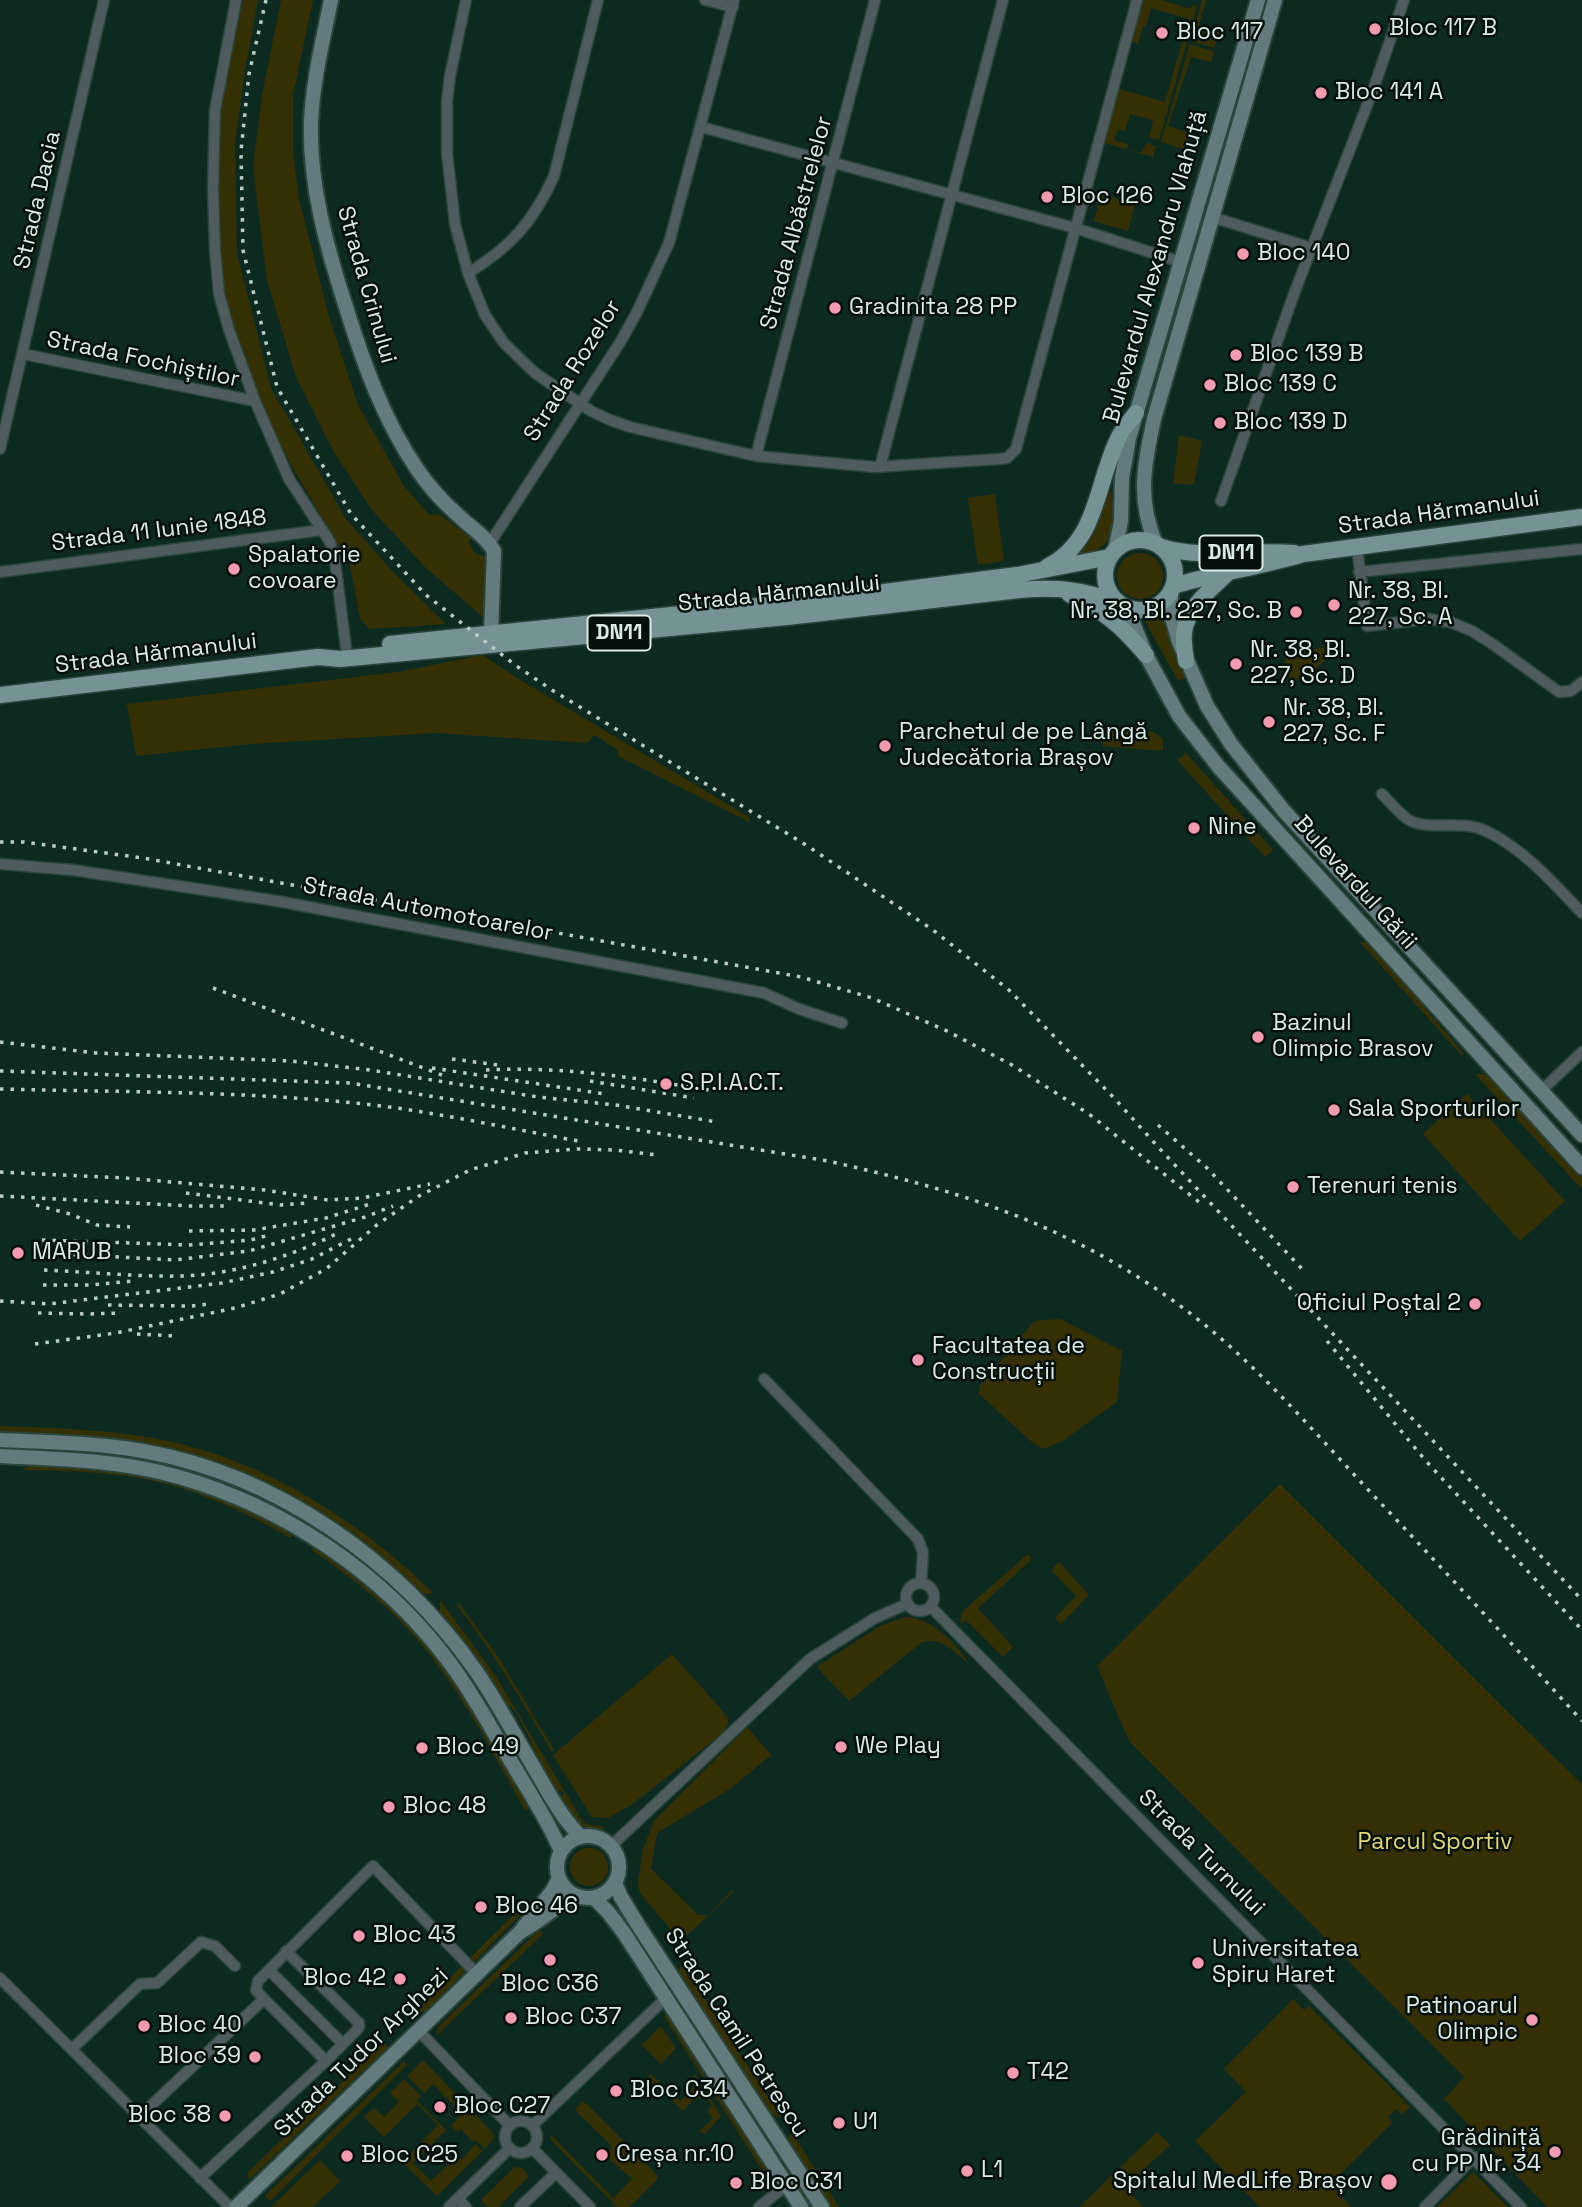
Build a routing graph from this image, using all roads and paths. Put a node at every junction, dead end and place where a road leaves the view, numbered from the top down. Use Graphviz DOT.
graph roads {
  1 [pos="104,0"];
  2 [pos="236,0"];
  3 [pos="331,0"];
  4 [pos="466,0"];
  5 [pos="598,0"];
  6 [pos="705,0"];
  7 [pos="875,0"];
  8 [pos="1003,0"];
  9 [pos="1137,0"];
  10 [pos="1258,0"];
  11 [pos="1275,0"];
  12 [pos="1404,0"];
  13 [pos="733,4"];
  14 [pos="701,127"];
  15 [pos="833,162"];
  16 [pos="952,194"];
  17 [pos="1212,217"];
  18 [pos="1076,228"];
  19 [pos="1312,248"];
  20 [pos="1181,262"];
  21 [pos="468,274"];
  22 [pos="23,354"];
  23 [pos="255,401"];
  24 [pos="580,404"];
  25 [pos="1136,412"];
  26 [pos="0,449"];
  27 [pos="756,456"];
  28 [pos="880,467"];
  29 [pos="1221,501"];
  30 [pos="1582,517"];
  31 [pos="322,530"];
  32 [pos="490,543"];
  33 [pos="1158,546"];
  34 [pos="1357,547"];
  35 [pos="1582,549"];
  36 [pos="1112,554"];
  37 [pos="1303,554"];
  38 [pos="1230,571"];
  39 [pos="0,572"];
  40 [pos="1359,572"];
  41 [pos="1032,573"];
  42 [pos="1057,589"];
  43 [pos="1172,589"];
  44 [pos="1123,605"];
  45 [pos="491,632"];
  46 [pos="346,648"];
  47 [pos="1146,655"];
  48 [pos="318,657"];
  49 [pos="1186,661"];
  50 [pos="1582,682"];
  51 [pos="0,695"];
  52 [pos="1382,794"];
  53 [pos="0,864"];
  54 [pos="1582,913"];
  55 [pos="842,1023"];
  56 [pos="1582,1052"];
  57 [pos="1541,1091"];
  58 [pos="1582,1135"];
  59 [pos="1582,1167"];
  60 [pos="764,1379"];
  61 [pos="0,1440"];
  62 [pos="0,1456"];
  63 [pos="921,1583"];
  64 [pos="907,1604"];
  65 [pos="931,1607"];
  66 [pos="581,1837"];
  67 [pos="611,1846"];
  68 [pos="561,1850"];
  69 [pos="559,1878"];
  70 [pos="615,1883"];
  71 [pos="575,1896"];
  72 [pos="594,1898"];
  73 [pos="520,1932"];
  74 [pos="286,1951"];
  75 [pos="235,1966"];
  76 [pos="269,1970"];
  77 [pos="477,1973"];
  78 [pos="0,1978"];
  79 [pos="666,1998"];
  80 [pos="264,1999"];
  81 [pos="418,2030"];
  82 [pos="343,2044"];
  83 [pos="72,2048"];
  84 [pos="326,2061"];
  85 [pos="139,2117"];
  86 [pos="510,2126"];
  87 [pos="532,2126"];
  88 [pos="510,2148"];
  89 [pos="532,2148"];
  90 [pos="1474,2157"];
  91 [pos="556,2173"];
  92 [pos="200,2178"];
  93 [pos="787,2185"];
  94 [pos="458,2199"];
  95 [pos="230,2207"];
  96 [pos="236,2207"];
  97 [pos="449,2207"];
  98 [pos="466,2207"];
  99 [pos="520,2207"];
  100 [pos="590,2207"];
  101 [pos="760,2207"];
  102 [pos="801,2207"];
  103 [pos="822,2207"];
  104 [pos="1425,2207"];
  105 [pos="1521,2207"];
  1 -- 22 [label="street, Strada Dacia"];
  2 -- 23 [label="street"];
  3 -- 32 [label="street, Strada Crinului"];
  4 -- 21 [label="street"];
  5 -- 21 [label="street"];
  6 -- 13 [label="street"];
  7 -- 15 [label="street, Strada Albăstrelelor"];
  8 -- 16 [label="street"];
  9 -- 18 [label="street"];
  10 -- 20 [label="street, Bulevardul Alexandru Vlahuță"];
  11 -- 17 [label="street, Bulevardul Alexandru Vlahuță"];
  12 -- 19 [label="street"];
  13 -- 14 [label="street, Strada Rozelor"];
  14 -- 15 [label="street"];
  14 -- 24 [label="street, Strada Rozelor"];
  15 -- 16 [label="street"];
  15 -- 27 [label="street, Strada Albăstrelelor"];
  16 -- 18 [label="street"];
  16 -- 28 [label="street"];
  17 -- 19 [label="street"];
  17 -- 33 [label="street, Bulevardul Alexandru Vlahuță"];
  18 -- 20 [label="street"];
  18 -- 28 [label="street"];
  19 -- 29 [label="street"];
  20 -- 25 [label="street, Bulevardul Alexandru Vlahuță"];
  21 -- 24 [label="street"];
  22 -- 23 [label="street, Strada Fochiștilor"];
  22 -- 26 [label="street, Strada Dacia"];
  23 -- 31 [label="street"];
  24 -- 27 [label="street"];
  24 -- 32 [label="street, Strada Rozelor"];
  25 -- 36 [label="street, Bulevardul Alexandru Vlahuță"];
  25 -- 41 [label="main road"];
  27 -- 28 [label="street"];
  30 -- 34 [label="main road, Strada Hărmanului / DN11"];
  31 -- 39 [label="street, Strada 11 Iunie 1848"];
  31 -- 46 [label="street"];
  32 -- 45 [label="street"];
  33 -- 36 [label="main road"];
  33 -- 37 [label="main road, Strada Hărmanului / DN11"];
  33 -- 43 [label="main road"];
  34 -- 37 [label="main road, Strada Hărmanului / DN11"];
  34 -- 40 [label="street"];
  35 -- 40 [label="street"];
  36 -- 41 [label="main road, Strada Hărmanului / DN11"];
  36 -- 44 [label="main road"];
  37 -- 38 [label="main road, Strada Hărmanului / DN11"];
  38 -- 43 [label="main road, Strada Hărmanului / DN11"];
  38 -- 49 [label="main road"];
  40 -- 50 [label="street"];
  41 -- 45 [label="main road, Strada Hărmanului / DN11"];
  42 -- 44 [label="main road, Strada Hărmanului / DN11"];
  42 -- 47 [label="main road"];
  42 -- 48 [label="main road, Strada Hărmanului / DN11"];
  43 -- 44 [label="main road"];
  43 -- 49 [label="street, Bulevardul Gării"];
  44 -- 47 [label="street, Bulevardul Gării"];
  45 -- 46 [label="main road, Strada Hărmanului / DN11"];
  46 -- 48 [label="main road, Strada Hărmanului / DN11"];
  47 -- 59 [label="street, Bulevardul Gării"];
  48 -- 51 [label="main road, Strada Hărmanului / DN11"];
  49 -- 57 [label="street, Bulevardul Gării"];
  52 -- 54 [label="street"];
  53 -- 55 [label="street, Strada Automotoarelor"];
  56 -- 57 [label="street"];
  57 -- 58 [label="street, Bulevardul Gării"];
  60 -- 63 [label="street"];
  61 -- 66 [label="street"];
  62 -- 68 [label="street"];
  63 -- 64 [label="street"];
  63 -- 65 [label="street"];
  64 -- 65 [label="street"];
  64 -- 67 [label="street"];
  65 -- 90 [label="street, Strada Turnului"];
  66 -- 67 [label="street"];
  66 -- 68 [label="street"];
  67 -- 70 [label="street, Strada Camil Petrescu"];
  68 -- 69 [label="street"];
  69 -- 71 [label="street"];
  69 -- 73 [label="street, Strada Tudor Arghezi"];
  70 -- 72 [label="street"];
  70 -- 103 [label="street, Strada Camil Petrescu"];
  71 -- 72 [label="street"];
  71 -- 73 [label="street, Strada Tudor Arghezi"];
  72 -- 79 [label="street, Strada Camil Petrescu"];
  73 -- 77 [label="street, Strada Tudor Arghezi"];
  74 -- 76 [label="street"];
  74 -- 77 [label="street"];
  74 -- 82 [label="street"];
  75 -- 83 [label="street"];
  76 -- 80 [label="street"];
  76 -- 82 [label="street"];
  77 -- 81 [label="street, Strada Tudor Arghezi"];
  78 -- 83 [label="street"];
  79 -- 87 [label="street"];
  79 -- 93 [label="street, Strada Camil Petrescu"];
  80 -- 84 [label="street, Strada Tudor Arghezi"];
  80 -- 85 [label="street"];
  81 -- 86 [label="street"];
  81 -- 96 [label="street, Strada Tudor Arghezi"];
  82 -- 84 [label="street"];
  83 -- 85 [label="street"];
  84 -- 92 [label="street, Strada Tudor Arghezi"];
  85 -- 92 [label="street"];
  86 -- 87 [label="street"];
  86 -- 88 [label="street"];
  87 -- 89 [label="street"];
  88 -- 89 [label="street"];
  88 -- 94 [label="street"];
  89 -- 91 [label="street"];
  90 -- 104 [label="street"];
  90 -- 105 [label="street, Strada Turnului"];
  91 -- 99 [label="street"];
  91 -- 100 [label="street"];
  92 -- 95 [label="street"];
  93 -- 101 [label="street"];
  93 -- 102 [label="street, Strada Camil Petrescu"];
  94 -- 97 [label="street"];
  94 -- 98 [label="street"];
}
